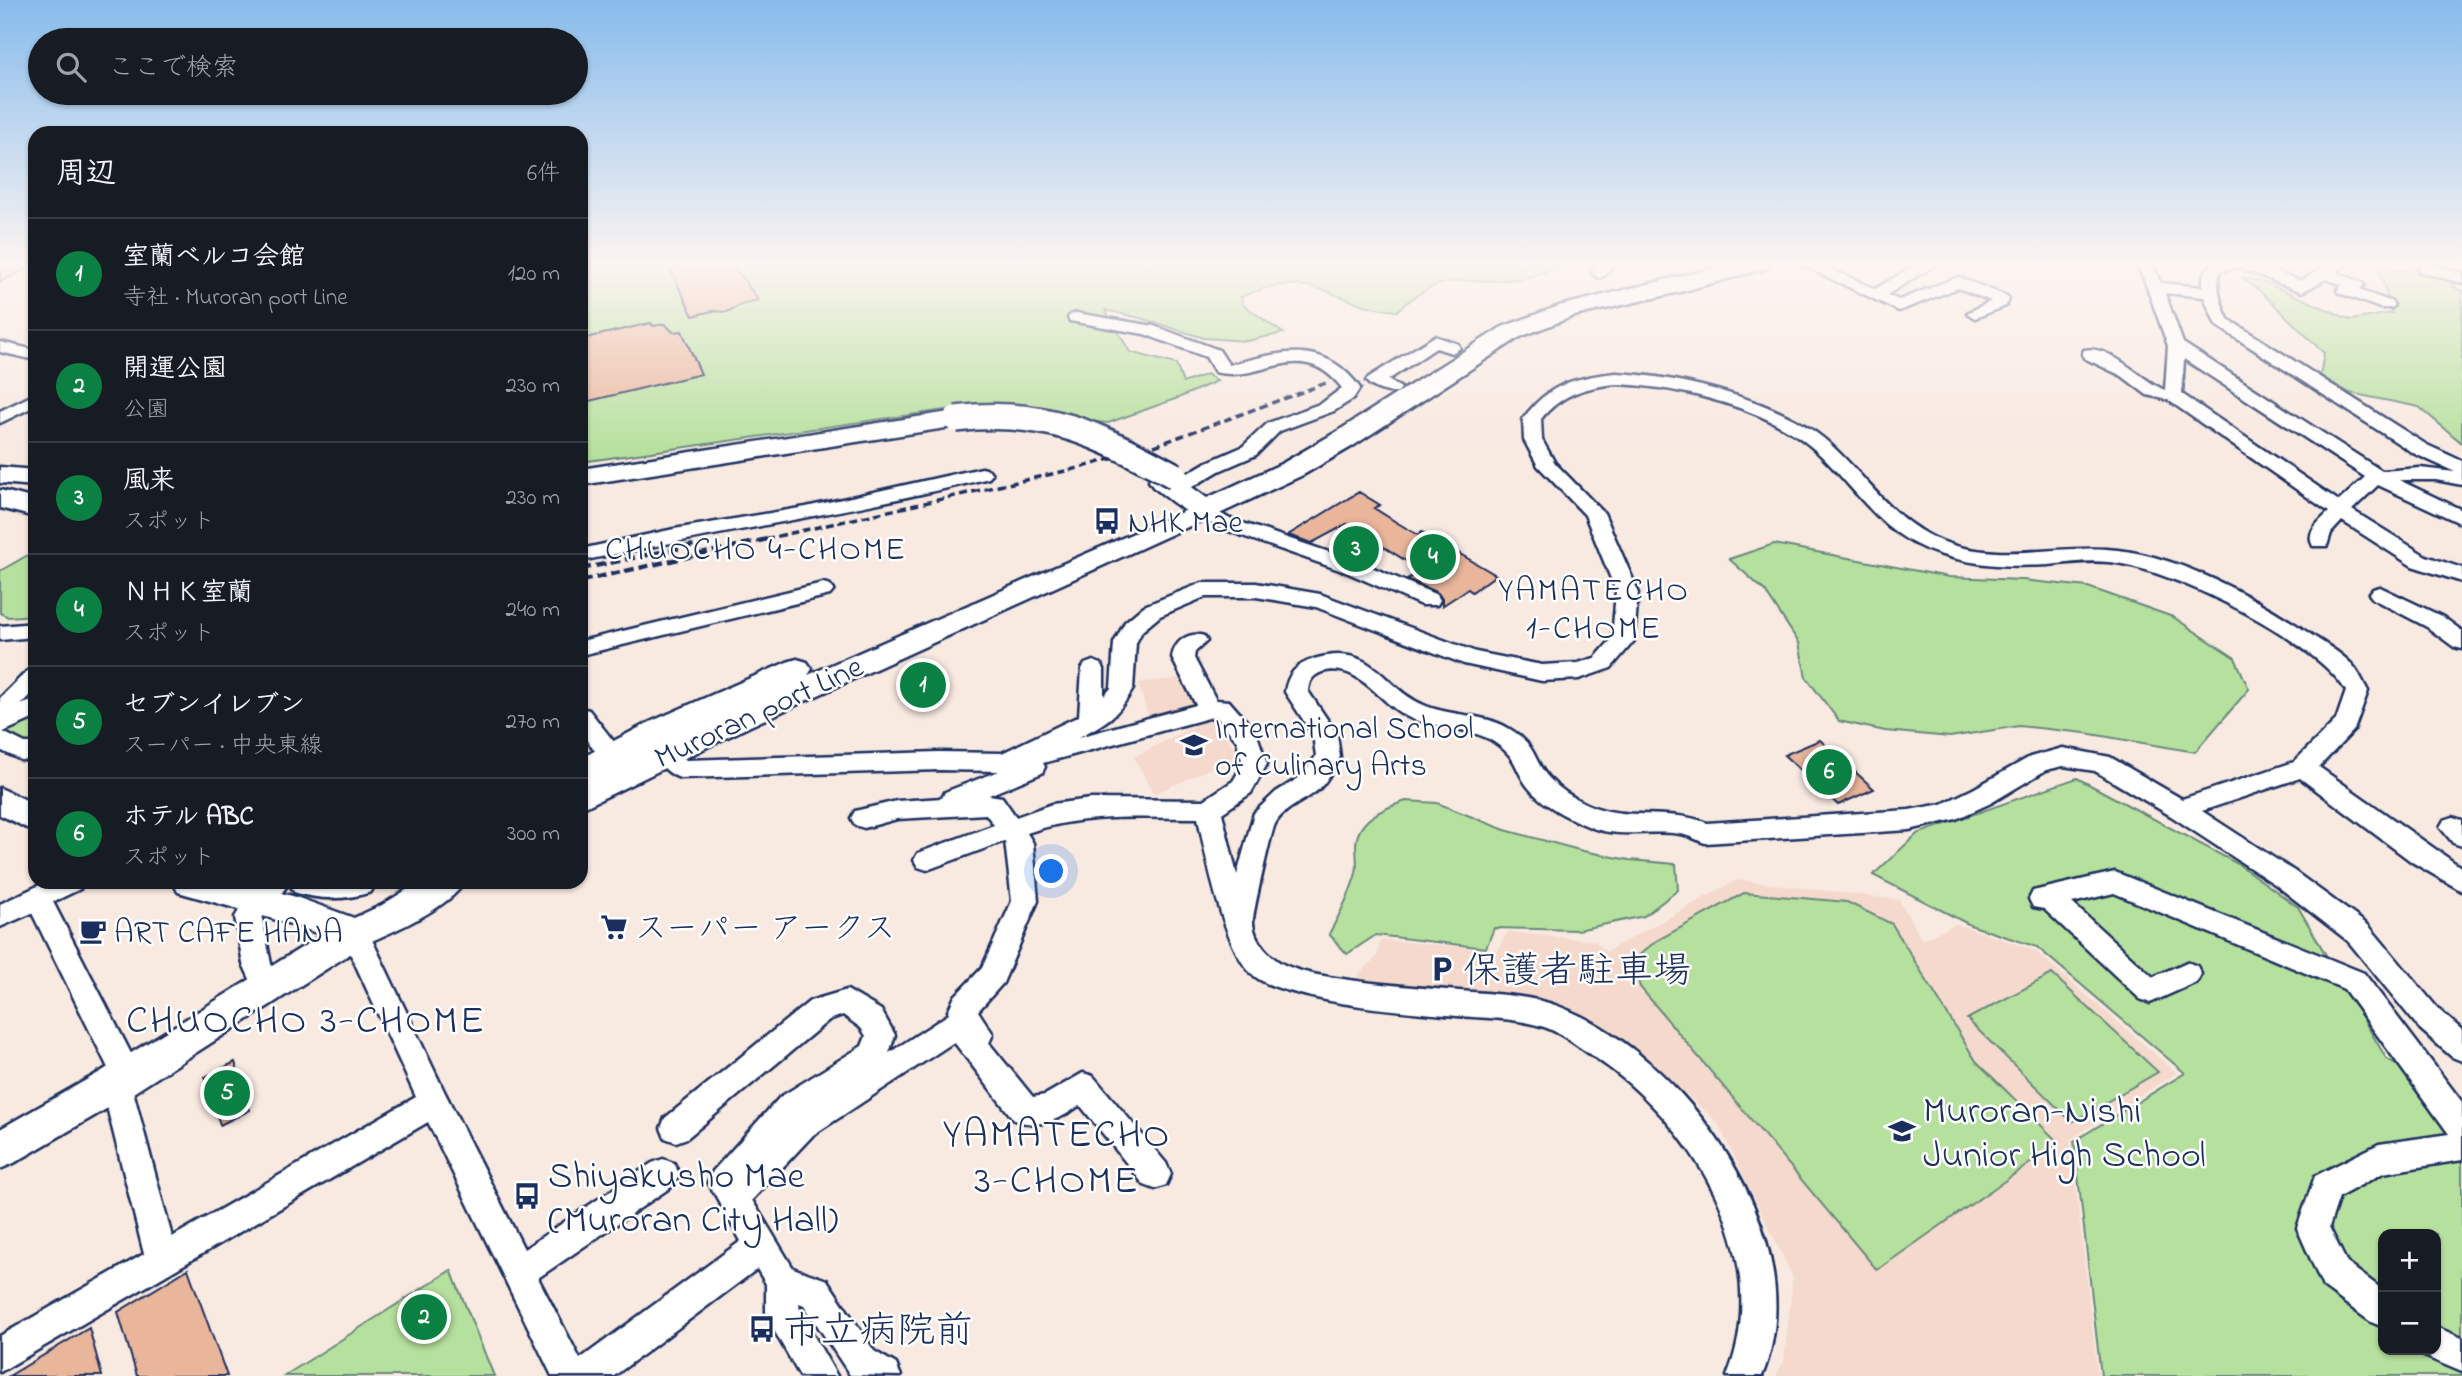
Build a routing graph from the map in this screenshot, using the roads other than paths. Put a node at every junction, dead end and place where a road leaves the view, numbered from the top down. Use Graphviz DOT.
graph roads {
  1 [pos="1132,327"];
  2 [pos="1491,327"];
  3 [pos="1524,327"];
  4 [pos="2169,327"];
  5 [pos="2230,327"];
  6 [pos="2176,346"];
  7 [pos="0,347"];
  8 [pos="28,353"];
  9 [pos="2090,354"];
  10 [pos="2172,395"];
  11 [pos="28,403"];
  12 [pos="0,418"];
  13 [pos="2460,469"];
  14 [pos="982,474"];
  15 [pos="588,476"];
  16 [pos="2378,477"];
  17 [pos="28,479"];
  18 [pos="1,483"];
  19 [pos="1184,490"];
  20 [pos="28,503"];
  21 [pos="2341,512"];
  22 [pos="2462,518"];
  23 [pos="2320,542"];
  24 [pos="588,553"];
  25 [pos="2462,575"];
  26 [pos="823,590"];
  27 [pos="2380,594"];
  28 [pos="1429,600"];
  29 [pos="28,631"];
  30 [pos="1,636"];
  31 [pos="2462,642"];
  32 [pos="28,644"];
  33 [pos="588,646"];
  34 [pos="1196,646"];
  35 [pos="1093,669"];
  36 [pos="28,683"];
  37 [pos="1210,710"];
  38 [pos="28,711"];
  39 [pos="0,717"];
  40 [pos="1090,722"];
  41 [pos="0,725"];
  42 [pos="588,725"];
  43 [pos="0,740"];
  44 [pos="1058,751"];
  45 [pos="28,752"];
  46 [pos="611,755"];
  47 [pos="659,756"];
  48 [pos="1014,759"];
  49 [pos="588,768"];
  50 [pos="2303,768"];
  51 [pos="588,793"];
  52 [pos="0,800"];
  53 [pos="935,806"];
  54 [pos="1209,808"];
  55 [pos="2180,809"];
  56 [pos="28,815"];
  57 [pos="864,818"];
  58 [pos="1012,828"];
  59 [pos="927,860"];
  60 [pos="2462,881"];
  61 [pos="57,889"];
  62 [pos="272,889"];
  63 [pos="277,889"];
  64 [pos="401,889"];
  65 [pos="436,889"];
  66 [pos="38,898"];
  67 [pos="0,916"];
  68 [pos="1239,923"];
  69 [pos="355,933"];
  70 [pos="2187,974"];
  71 [pos="268,988"];
  72 [pos="975,1046"];
  73 [pos="2462,1048"];
  74 [pos="122,1079"];
  75 [pos="433,1103"];
  76 [pos="2462,1126"];
  77 [pos="677,1128"];
  78 [pos="2462,1146"];
  79 [pos="0,1150"];
  80 [pos="663,1174"];
  81 [pos="1155,1174"];
  82 [pos="733,1198"];
  83 [pos="760,1247"];
  84 [pos="162,1261"];
  85 [pos="518,1272"];
  86 [pos="782,1281"];
  87 [pos="2378,1306"];
  88 [pos="2441,1346"];
  89 [pos="0,1355"];
  90 [pos="2462,1355"];
  91 [pos="570,1376"];
  92 [pos="585,1376"];
  93 [pos="820,1376"];
  94 [pos="884,1376"];
  95 [pos="1744,1376"];
  1 -- 19 [label="street"];
  2 -- 19 [label="highway"];
  3 -- 19 [label="highway"];
  4 -- 6 [label="street"];
  5 -- 13 [label="street"];
  6 -- 10 [label="street"];
  6 -- 16 [label="street"];
  7 -- 8 [label="street"];
  9 -- 10 [label="street"];
  10 -- 21 [label="street"];
  11 -- 12 [label="street"];
  13 -- 16 [label="street"];
  14 -- 24 [label="street"];
  15 -- 19 [label="highway, bridge"];
  16 -- 21 [label="street"];
  16 -- 22 [label="street"];
  17 -- 18 [label="highway"];
  18 -- 20 [label="highway"];
  19 -- 28 [label="street"];
  19 -- 46 [label="main road, Muroran port Line"];
  19 -- 47 [label="main road, Muroran port Line"];
  21 -- 23 [label="street"];
  21 -- 25 [label="street"];
  26 -- 33 [label="street"];
  27 -- 31 [label="street"];
  29 -- 30 [label="street"];
  30 -- 32 [label="street"];
  34 -- 37 [label="street"];
  35 -- 40 [label="street"];
  36 -- 39 [label="street"];
  37 -- 44 [label="street"];
  37 -- 54 [label="street"];
  38 -- 41 [label="street"];
  40 -- 48 [label="street"];
  40 -- 50 [label="street"];
  42 -- 46 [label="street"];
  43 -- 45 [label="street"];
  44 -- 48 [label="street"];
  44 -- 53 [label="street"];
  46 -- 47 [label="street"];
  46 -- 49 [label="main road, Muroran port Line"];
  47 -- 48 [label="street"];
  47 -- 51 [label="main road, Muroran port Line"];
  50 -- 55 [label="street"];
  50 -- 60 [label="street"];
  52 -- 56 [label="main road"];
  53 -- 57 [label="street"];
  53 -- 58 [label="street"];
  54 -- 58 [label="street"];
  54 -- 68 [label="street"];
  55 -- 68 [label="street"];
  55 -- 73 [label="street"];
  58 -- 59 [label="street"];
  58 -- 72 [label="street"];
  61 -- 66 [label="street"];
  62 -- 71 [label="street"];
  63 -- 69 [label="main road"];
  64 -- 69 [label="main road"];
  65 -- 69 [label="main road"];
  66 -- 67 [label="street"];
  66 -- 74 [label="street"];
  68 -- 95 [label="street"];
  69 -- 71 [label="main road"];
  69 -- 75 [label="street"];
  70 -- 76 [label="street"];
  71 -- 74 [label="main road"];
  72 -- 81 [label="street"];
  72 -- 82 [label="street"];
  74 -- 79 [label="main road"];
  74 -- 84 [label="street"];
  75 -- 84 [label="street"];
  75 -- 85 [label="street"];
  77 -- 82 [label="street"];
  78 -- 87 [label="street"];
  80 -- 85 [label="street"];
  82 -- 83 [label="street"];
  83 -- 86 [label="street"];
  83 -- 92 [label="street"];
  84 -- 89 [label="street"];
  85 -- 91 [label="street"];
  86 -- 93 [label="street"];
  86 -- 94 [label="street"];
  88 -- 90 [label="street"];
}
